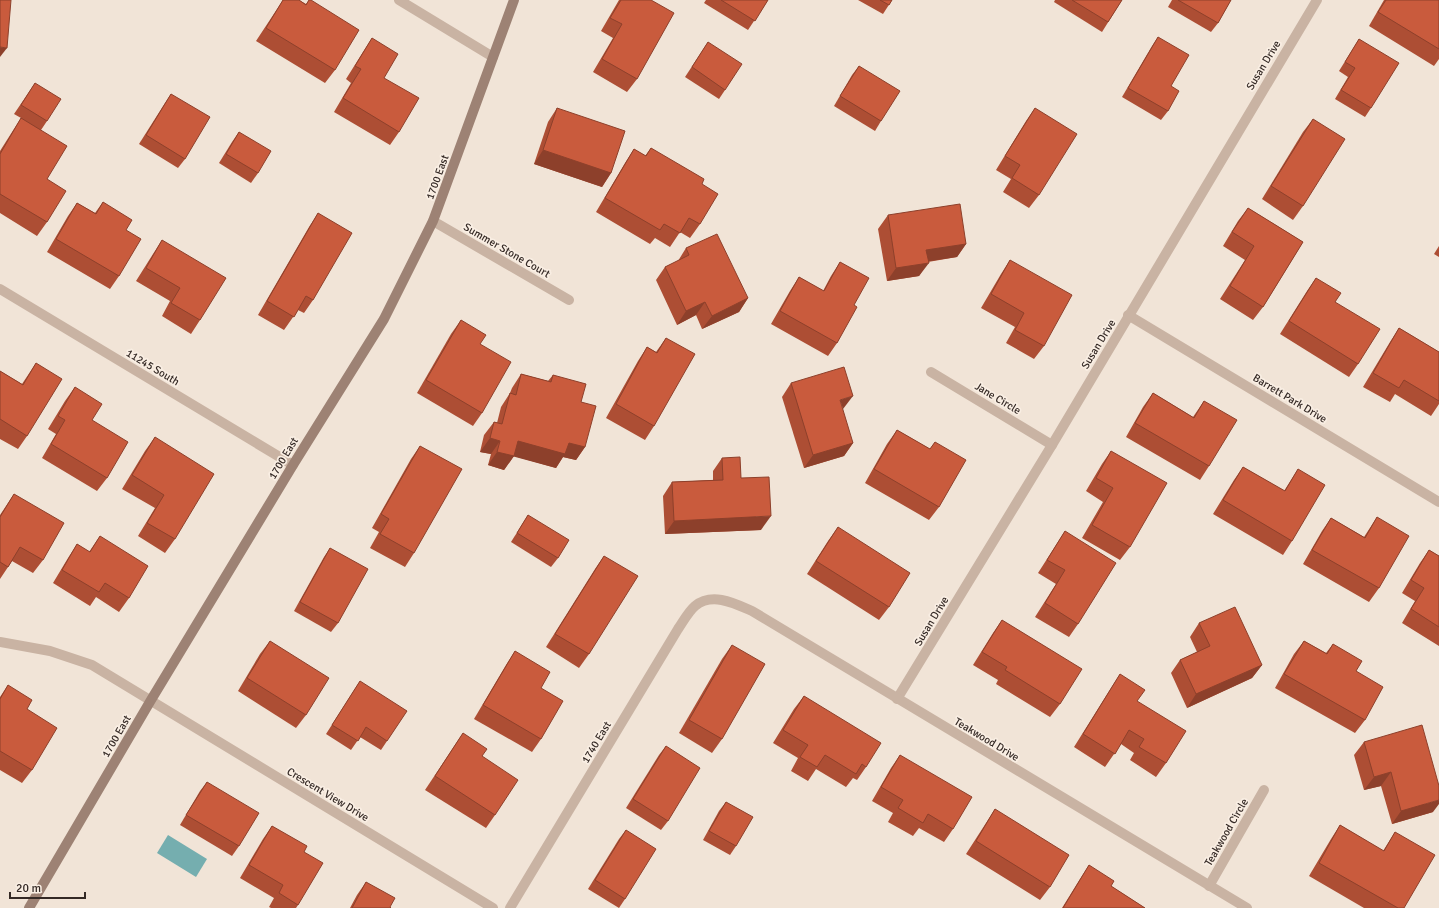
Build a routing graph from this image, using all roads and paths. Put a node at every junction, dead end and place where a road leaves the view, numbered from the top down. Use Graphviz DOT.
graph roads {
  1 [pos="399,0"];
  2 [pos="514,0"];
  3 [pos="1317,0"];
  4 [pos="494,57"];
  5 [pos="434,221"];
  6 [pos="0,289"];
  7 [pos="569,300"];
  8 [pos="1128,315"];
  9 [pos="931,372"];
  10 [pos="1052,445"];
  11 [pos="293,465"];
  12 [pos="1439,502"];
  13 [pos="712,598"];
  14 [pos="0,642"];
  15 [pos="898,699"];
  16 [pos="151,700"];
  17 [pos="1264,790"];
  18 [pos="1209,886"];
  19 [pos="29,908"];
  20 [pos="492,908"];
  21 [pos="510,908"];
  22 [pos="1246,908"];
  1 -- 4 [label="street"];
  2 -- 4 [label="main road, 1700 East"];
  3 -- 8 [label="street, Susan Drive"];
  4 -- 5 [label="main road, 1700 East"];
  5 -- 7 [label="street, Summer Stone Court"];
  5 -- 11 [label="main road, 1700 East"];
  6 -- 11 [label="street, 11245 South"];
  8 -- 10 [label="street, Susan Drive"];
  8 -- 12 [label="street, Barrett Park Drive"];
  9 -- 10 [label="street, Jane Circle"];
  10 -- 15 [label="street, Susan Drive"];
  11 -- 16 [label="main road, 1700 East"];
  13 -- 15 [label="street, Teakwood Drive"];
  13 -- 21 [label="street, 1740 East"];
  14 -- 16 [label="street, Crescent View Drive"];
  15 -- 18 [label="street, Teakwood Drive"];
  16 -- 19 [label="main road, 1700 East"];
  16 -- 20 [label="street, Crescent View Drive"];
  17 -- 18 [label="street, Teakwood Circle"];
  18 -- 22 [label="street, Teakwood Drive"];
}
